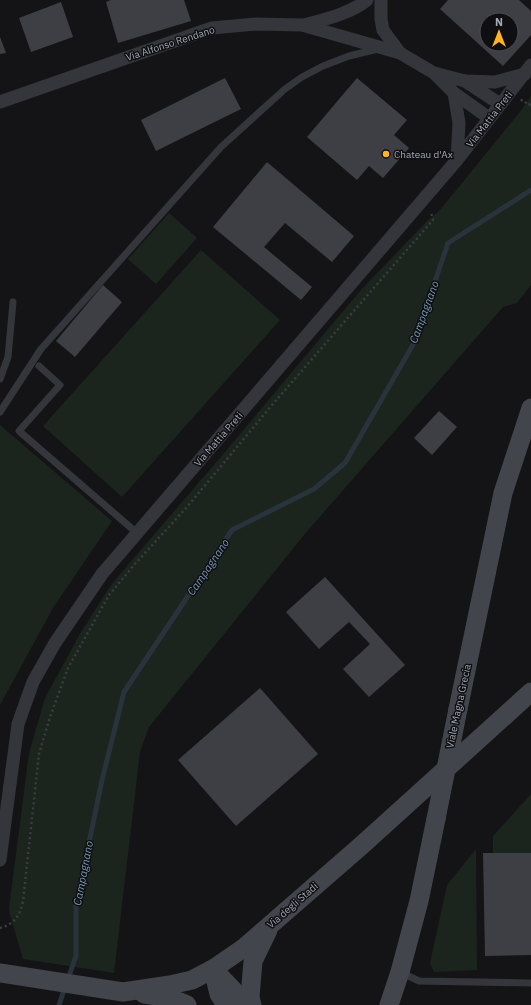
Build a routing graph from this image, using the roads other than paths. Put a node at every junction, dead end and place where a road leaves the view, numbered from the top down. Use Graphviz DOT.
graph roads {
  1 [pos="367,0"];
  2 [pos="381,0"];
  3 [pos="302,25"];
  4 [pos="383,47"];
  5 [pos="400,52"];
  6 [pos="528,69"];
  7 [pos="434,72"];
  8 [pos="465,81"];
  9 [pos="454,92"];
  10 [pos="0,102"];
  11 [pos="500,104"];
  12 [pos="489,118"];
  13 [pos="457,160"];
  14 [pos="13,302"];
  15 [pos="38,366"];
  16 [pos="0,379"];
  17 [pos="531,408"];
  18 [pos="0,412"];
  19 [pos="137,533"];
  20 [pos="531,692"];
  21 [pos="0,860"];
  22 [pos="272,923"];
  23 [pos="213,969"];
  24 [pos="400,972"];
  25 [pos="0,973"];
  26 [pos="531,983"];
  27 [pos="121,999"];
  28 [pos="187,1005"];
  29 [pos="226,1005"];
  30 [pos="241,1005"];
  31 [pos="252,1005"];
  32 [pos="389,1005"];
  1 -- 3 [label="street"];
  2 -- 5 [label="street"];
  3 -- 4 [label="street, Via Alfonso Rendano"];
  3 -- 10 [label="street, Via Alfonso Rendano"];
  4 -- 5 [label="street, Via Alfonso Rendano"];
  4 -- 18 [label="lane"];
  5 -- 7 [label="street, Via Alfonso Rendano"];
  6 -- 8 [label="street"];
  6 -- 11 [label="street, Via Mattia Preti"];
  7 -- 8 [label="street"];
  7 -- 9 [label="street"];
  8 -- 11 [label="street"];
  9 -- 12 [label="street"];
  9 -- 13 [label="street"];
  11 -- 12 [label="street, Via Mattia Preti"];
  12 -- 13 [label="street, Via Mattia Preti"];
  13 -- 19 [label="street, Via Mattia Preti"];
  14 -- 16 [label="lane"];
  15 -- 19 [label="lane"];
  17 -- 24 [label="street, Viale Magna Grecia, bridge"];
  19 -- 21 [label="street, Via Mattia Preti"];
  20 -- 22 [label="street, Via degli Stadi"];
  22 -- 23 [label="street, Via degli Stadi"];
  22 -- 31 [label="street"];
  23 -- 27 [label="street, Via degli Stadi"];
  23 -- 29 [label="street"];
  23 -- 30 [label="street"];
  24 -- 26 [label="lane"];
  24 -- 32 [label="street, Viale Magna Grecia"];
  25 -- 27 [label="street, Via degli Stadi"];
  27 -- 28 [label="street"];
}
